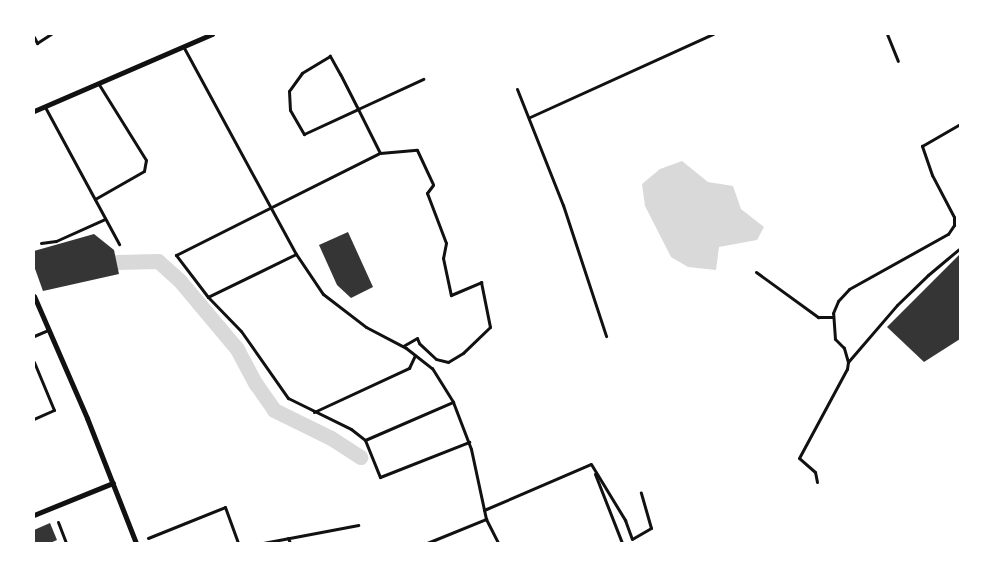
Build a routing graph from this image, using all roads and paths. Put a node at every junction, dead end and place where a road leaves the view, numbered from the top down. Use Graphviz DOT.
graph roads {
  1 [pos="51,34"];
  2 [pos="212,34"];
  3 [pos="714,34"];
  4 [pos="887,34"];
  5 [pos="34,37"];
  6 [pos="183,46"];
  7 [pos="898,62"];
  8 [pos="422,79"];
  9 [pos="98,83"];
  10 [pos="517,89"];
  11 [pos="44,106"];
  12 [pos="358,109"];
  13 [pos="34,111"];
  14 [pos="530,117"];
  15 [pos="960,124"];
  16 [pos="380,153"];
  17 [pos="95,199"];
  18 [pos="272,209"];
  19 [pos="105,219"];
  20 [pos="42,243"];
  21 [pos="119,244"];
  22 [pos="959,250"];
  23 [pos="296,254"];
  24 [pos="756,272"];
  25 [pos="34,296"];
  26 [pos="208,297"];
  27 [pos="833,317"];
  28 [pos="48,330"];
  29 [pos="34,336"];
  30 [pos="606,336"];
  31 [pos="403,346"];
  32 [pos="415,355"];
  33 [pos="34,362"];
  34 [pos="848,362"];
  35 [pos="453,402"];
  36 [pos="314,412"];
  37 [pos="34,419"];
  38 [pos="365,440"];
  39 [pos="469,442"];
  40 [pos="591,464"];
  41 [pos="818,482"];
  42 [pos="113,483"];
  43 [pos="641,492"];
  44 [pos="484,510"];
  45 [pos="34,515"];
  46 [pos="486,519"];
  47 [pos="58,522"];
  48 [pos="358,525"];
  49 [pos="148,538"];
  50 [pos="288,538"];
  51 [pos="66,543"];
  52 [pos="136,543"];
  53 [pos="238,543"];
  54 [pos="263,543"];
  55 [pos="290,543"];
  56 [pos="428,543"];
  57 [pos="498,543"];
  58 [pos="622,543"];
  1 -- 5 [label="street"];
  2 -- 6 [label="main road"];
  3 -- 14 [label="street"];
  4 -- 7 [label="street"];
  6 -- 9 [label="main road"];
  6 -- 18 [label="street"];
  8 -- 12 [label="street"];
  9 -- 11 [label="main road"];
  9 -- 17 [label="street"];
  10 -- 14 [label="street"];
  11 -- 13 [label="main road"];
  11 -- 17 [label="street"];
  12 -- 12 [label="street"];
  12 -- 16 [label="street"];
  14 -- 30 [label="street"];
  15 -- 27 [label="street"];
  16 -- 18 [label="street"];
  16 -- 31 [label="street"];
  17 -- 19 [label="street"];
  18 -- 23 [label="street"];
  18 -- 26 [label="street"];
  19 -- 20 [label="street"];
  19 -- 21 [label="street"];
  22 -- 34 [label="street"];
  23 -- 26 [label="street"];
  23 -- 31 [label="street"];
  24 -- 27 [label="street"];
  25 -- 28 [label="main road"];
  26 -- 36 [label="street"];
  27 -- 34 [label="street"];
  28 -- 29 [label="street"];
  28 -- 42 [label="main road"];
  31 -- 32 [label="street"];
  32 -- 35 [label="street"];
  32 -- 36 [label="street"];
  33 -- 37 [label="street"];
  34 -- 41 [label="street"];
  35 -- 38 [label="street"];
  35 -- 39 [label="street"];
  36 -- 38 [label="street"];
  38 -- 39 [label="street"];
  39 -- 44 [label="street"];
  40 -- 43 [label="street"];
  40 -- 44 [label="street"];
  40 -- 58 [label="street"];
  42 -- 45 [label="street"];
  42 -- 52 [label="main road"];
  44 -- 46 [label="street"];
  46 -- 56 [label="street"];
  46 -- 57 [label="street"];
  47 -- 51 [label="street"];
  48 -- 50 [label="street"];
  49 -- 53 [label="street"];
  50 -- 54 [label="street"];
  50 -- 55 [label="street"];
}
